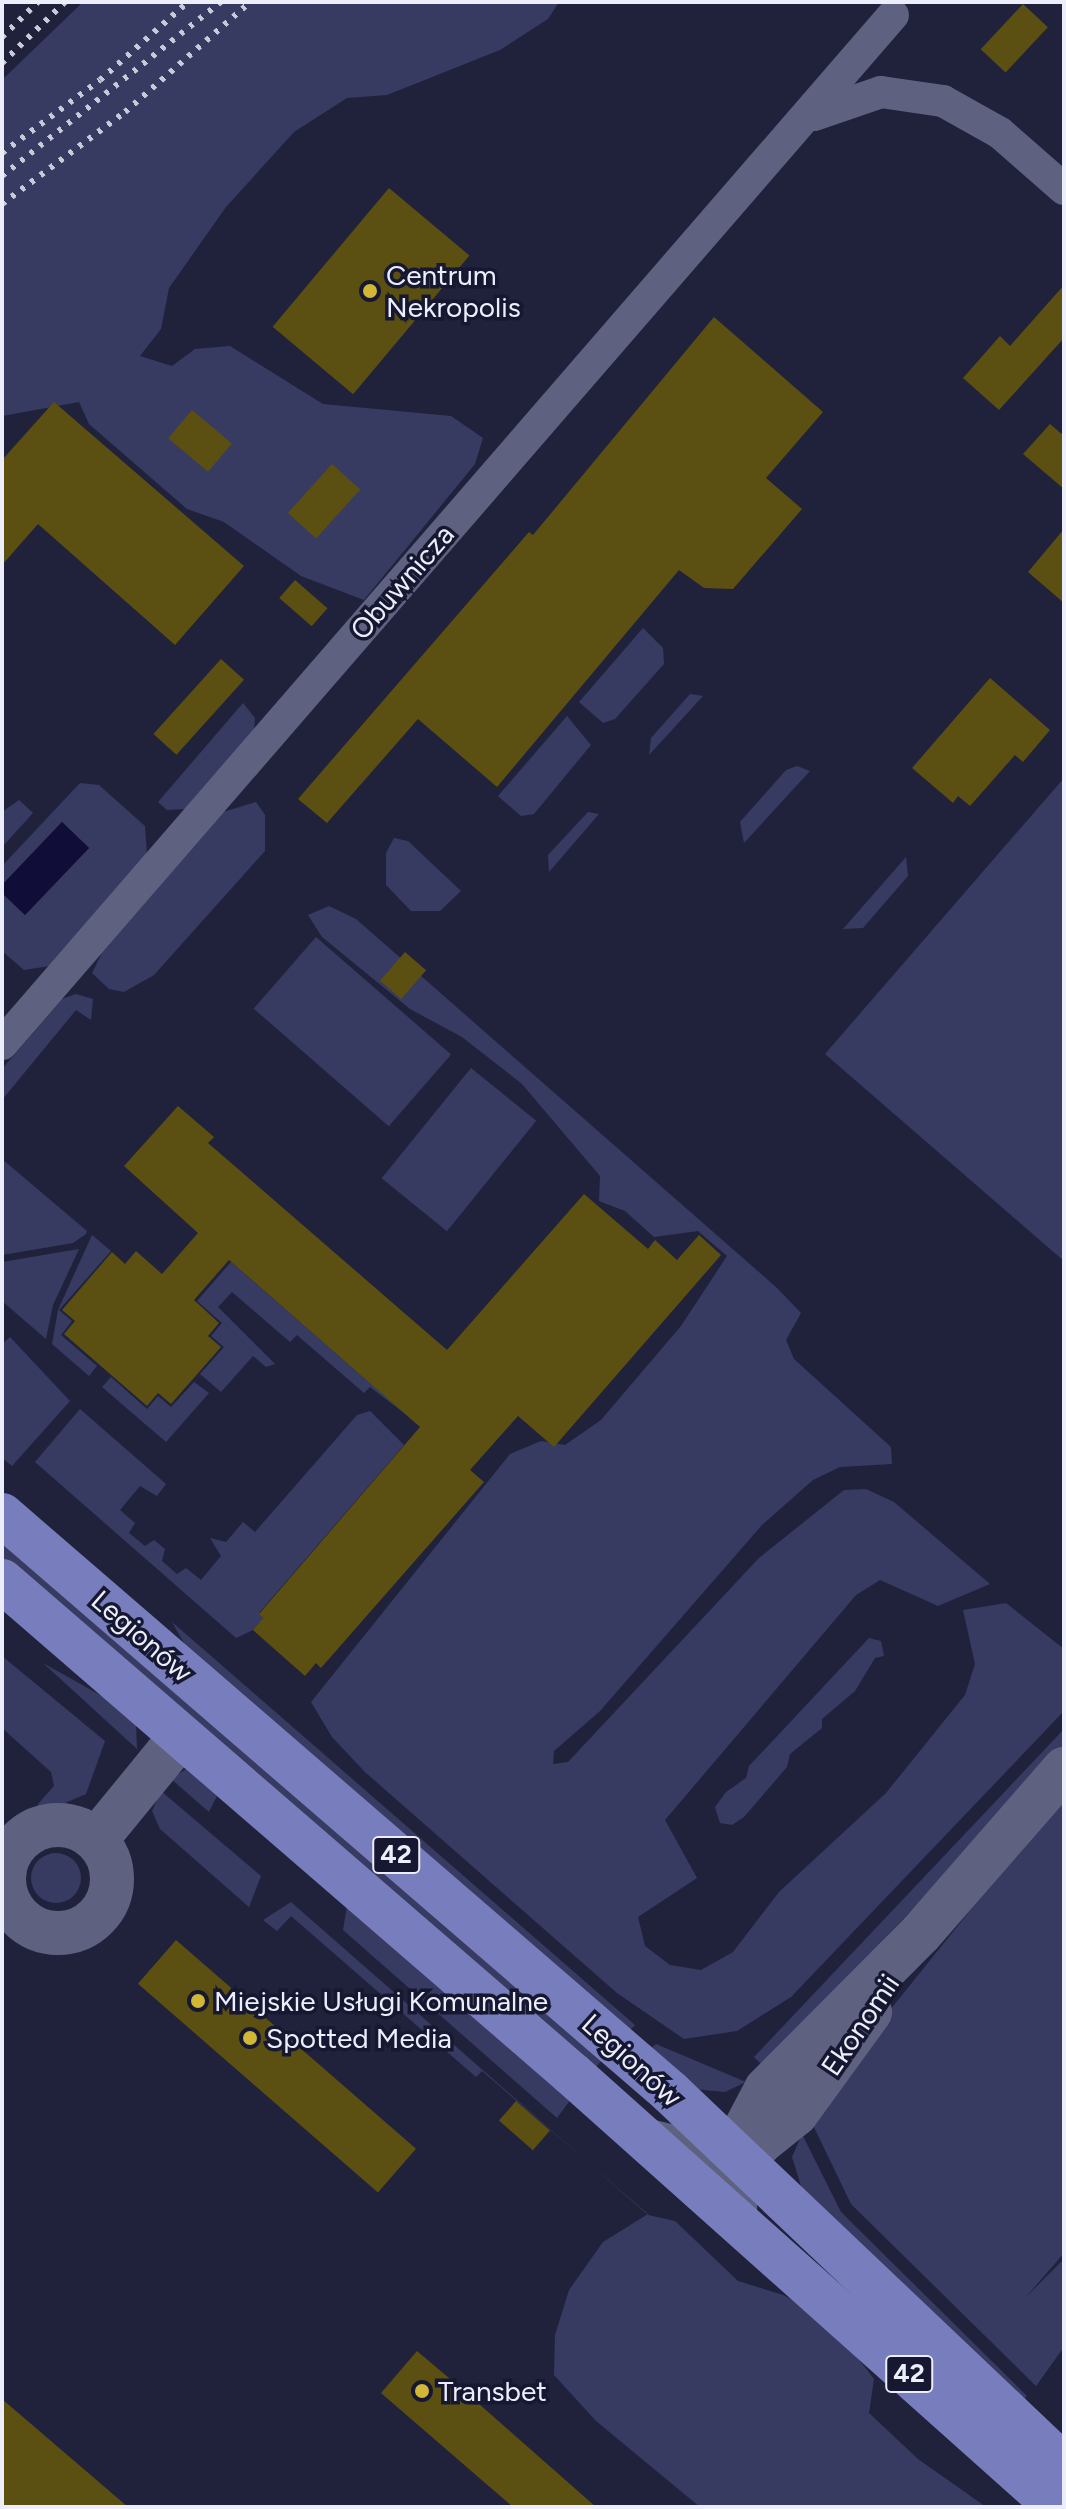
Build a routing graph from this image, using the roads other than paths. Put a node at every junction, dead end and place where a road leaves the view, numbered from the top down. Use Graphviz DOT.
graph roads {
  1 [pos="893,15"];
  2 [pos="805,122"];
  3 [pos="1064,189"];
  4 [pos="2,1044"];
  5 [pos="2,1515"];
  6 [pos="2,1581"];
  7 [pos="181,1736"];
  8 [pos="1064,1769"];
  9 [pos="96,1840"];
  10 [pos="12,1932"];
  11 [pos="670,2092"];
  12 [pos="781,2102"];
  13 [pos="649,2141"];
  14 [pos="735,2155"];
  15 [pos="786,2199"];
  16 [pos="735,2218"];
  17 [pos="1064,2466"];
  18 [pos="1057,2507"];
  1 -- 2 [label="street, Obuwnicza"];
  2 -- 3 [label="street, Obuwnicza"];
  2 -- 4 [label="street, Obuwnicza"];
  5 -- 11 [label="main road, Legionów / 42"];
  6 -- 7 [label="main road, Legionów / 42"];
  7 -- 9 [label="street"];
  7 -- 13 [label="main road, Legionów / 42"];
  8 -- 12 [label="street, Ekonomii"];
  9 -- 10 [label="street"];
  9 -- 10 [label="street"];
  11 -- 12 [label="street, Ekonomii"];
  11 -- 14 [label="main road, Legionów / 42"];
  12 -- 14 [label="street, Ekonomii"];
  12 -- 15 [label="street, Ekonomii"];
  13 -- 14 [label="street"];
  13 -- 16 [label="main road, Legionów / 42"];
  14 -- 15 [label="main road, Legionów / 42"];
  14 -- 16 [label="street"];
  15 -- 17 [label="main road, Legionów / 42"];
  16 -- 18 [label="main road, Legionów / 42"];
}
